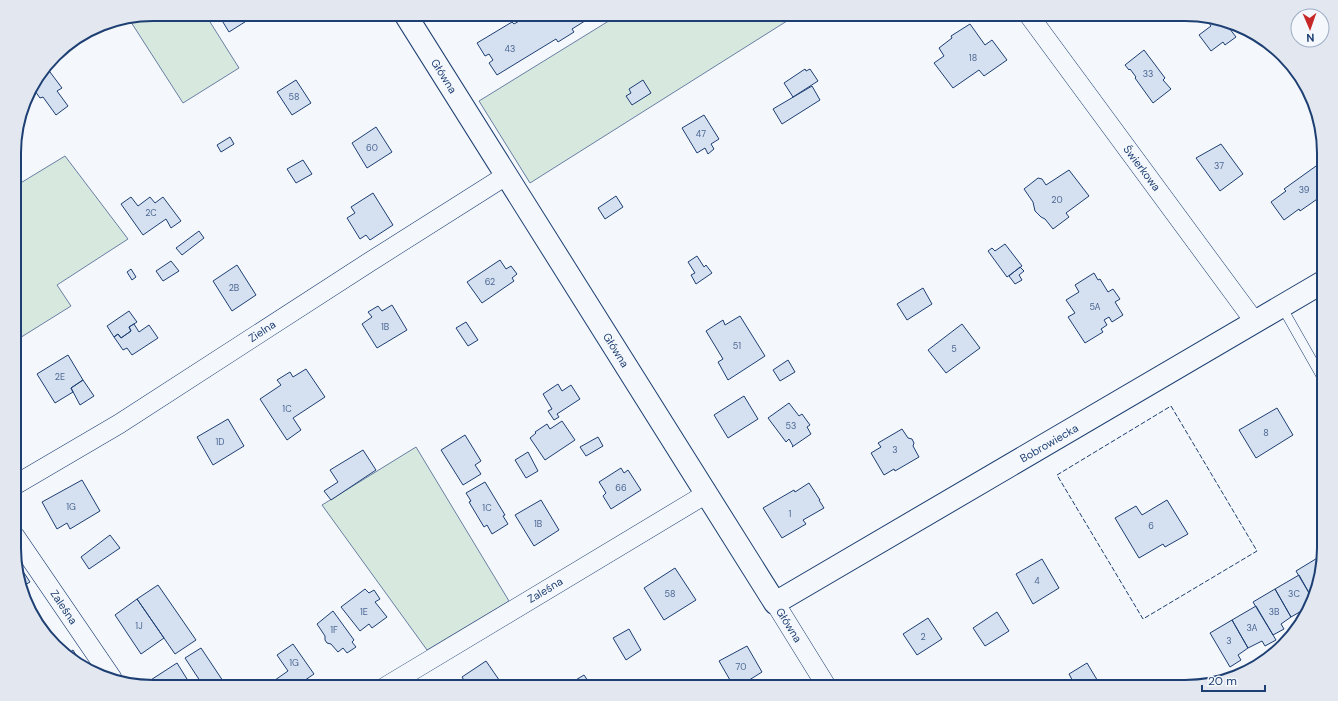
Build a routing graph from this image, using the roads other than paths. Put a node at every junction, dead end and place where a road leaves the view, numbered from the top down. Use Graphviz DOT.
graph roads {
  1 [pos="409,21"];
  2 [pos="1033,21"];
  3 [pos="507,175"];
  4 [pos="1317,286"];
  5 [pos="1282,307"];
  6 [pos="1255,322"];
  7 [pos="1317,369"];
  8 [pos="21,481"];
  9 [pos="706,494"];
  10 [pos="21,545"];
  11 [pos="775,603"];
  12 [pos="108,672"];
  13 [pos="397,680"];
  14 [pos="823,680"];
  1 -- 3 [label="street, Główna"];
  2 -- 6 [label="street, Świerkowa"];
  3 -- 8 [label="street, Zielna"];
  3 -- 9 [label="street, Główna"];
  4 -- 5 [label="street, Bobrowiecka"];
  5 -- 6 [label="street, Bobrowiecka"];
  5 -- 7 [label="lane"];
  6 -- 11 [label="street, Bobrowiecka"];
  9 -- 11 [label="street, Główna"];
  9 -- 13 [label="street, Zaleśna"];
  10 -- 12 [label="street, Zaleśna"];
  11 -- 14 [label="street, Główna"];
}
